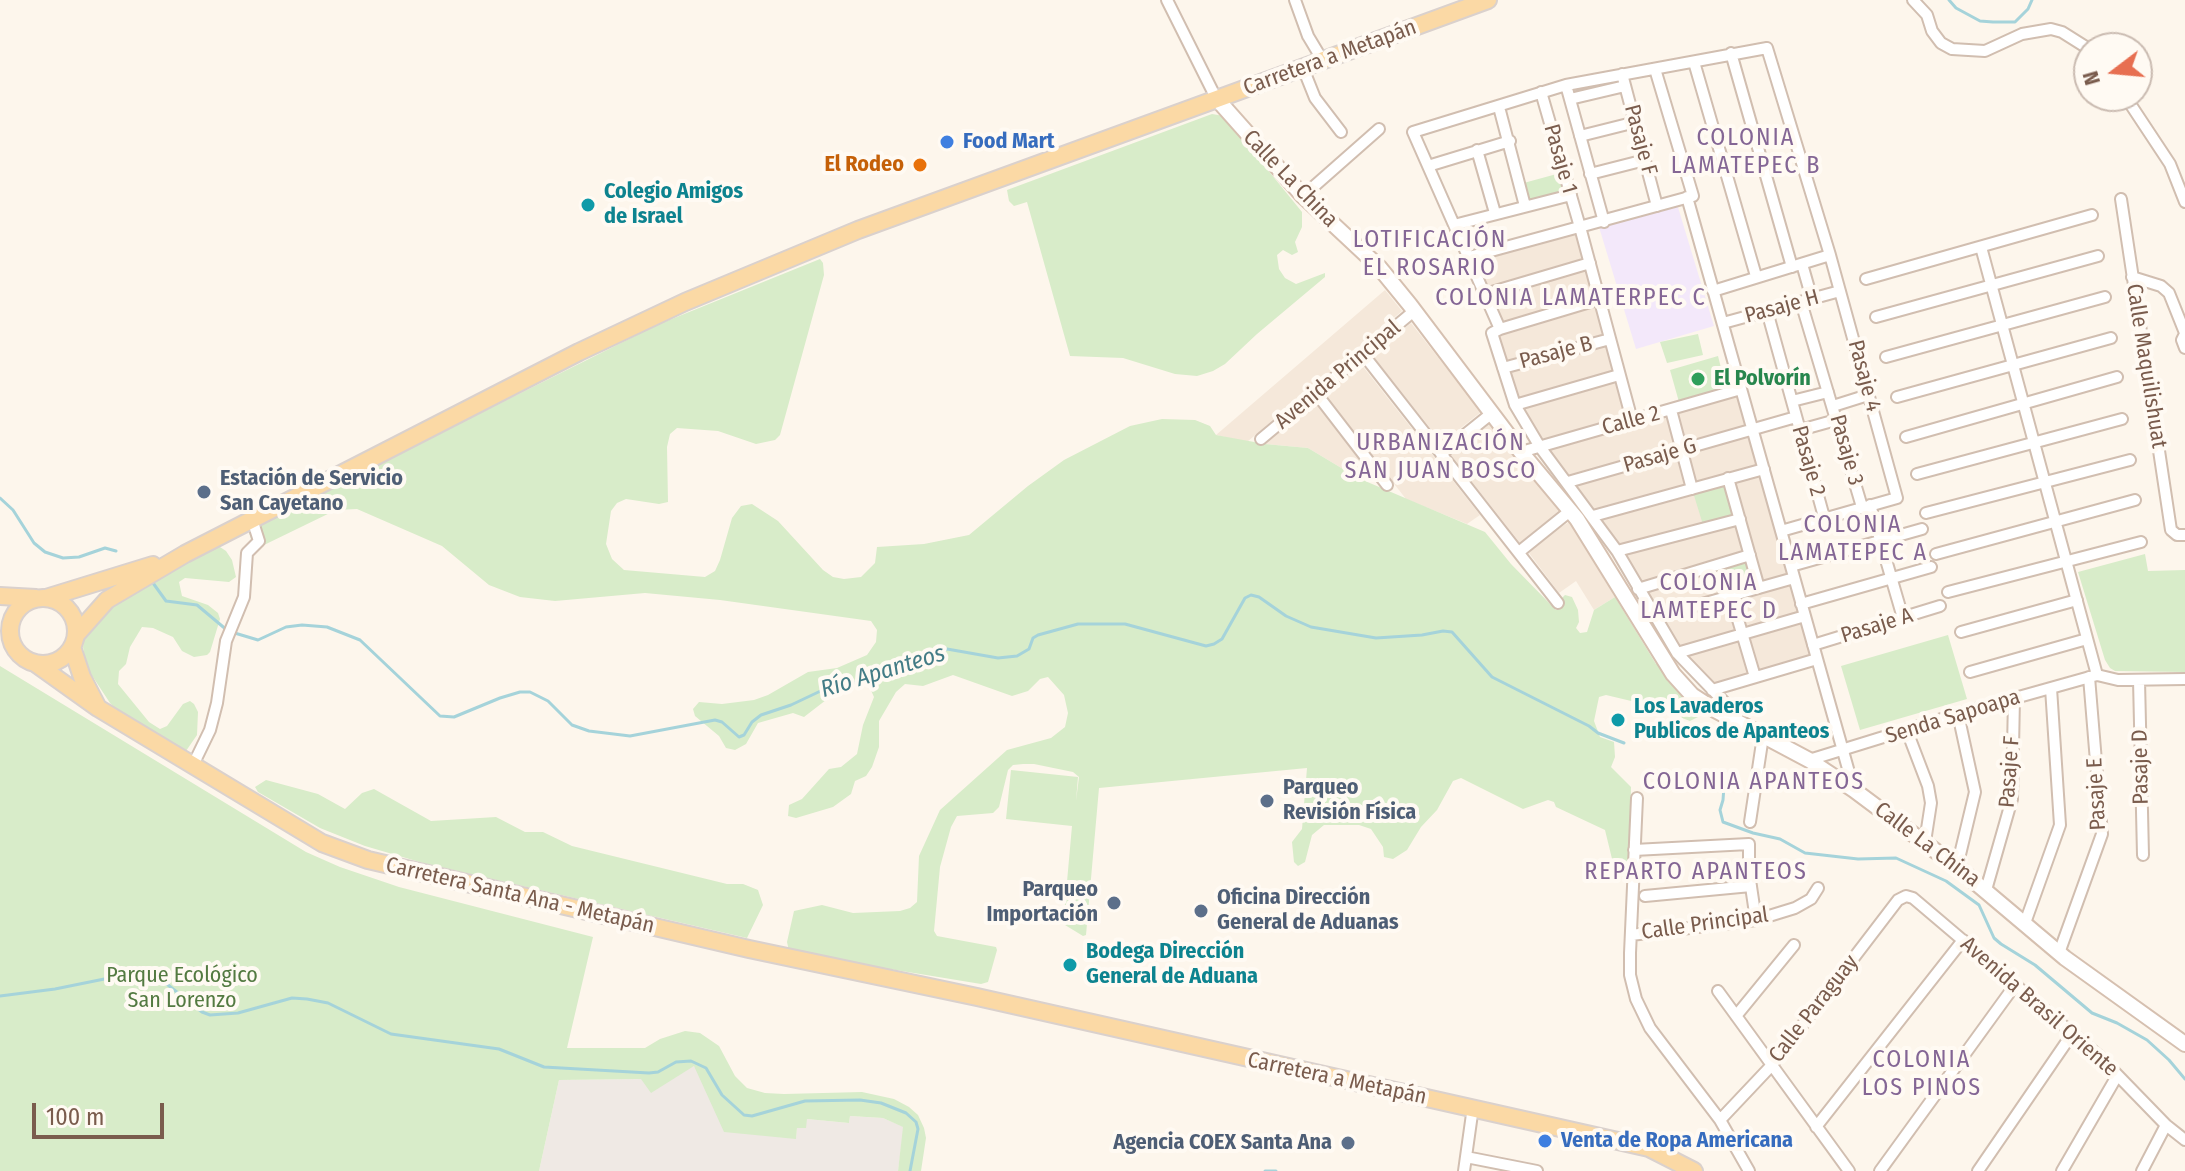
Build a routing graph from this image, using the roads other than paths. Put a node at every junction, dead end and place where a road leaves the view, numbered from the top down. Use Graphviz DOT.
graph roads {
  1 [pos="1167,0"];
  2 [pos="1295,0"];
  3 [pos="1488,0"];
  4 [pos="1913,0"];
  5 [pos="1465,4"];
  6 [pos="2073,39"];
  7 [pos="1731,53"];
  8 [pos="1323,61"];
  9 [pos="1694,62"];
  10 [pos="1303,68"];
  11 [pos="1655,69"];
  12 [pos="1622,74"];
  13 [pos="1566,85"];
  14 [pos="1625,86"];
  15 [pos="1541,92"];
  16 [pos="1216,98"];
  17 [pos="1570,99"];
  18 [pos="1499,107"];
  19 [pos="2136,112"];
  20 [pos="1636,122"];
  21 [pos="1379,129"];
  22 [pos="1341,132"];
  23 [pos="1580,136"];
  24 [pos="1510,141"];
  25 [pos="1477,150"];
  26 [pos="1645,160"];
  27 [pos="1428,166"];
  28 [pos="1590,174"];
  29 [pos="1571,195"];
  30 [pos="1303,196"];
  31 [pos="1690,196"];
  32 [pos="2121,199"];
  33 [pos="2185,202"];
  34 [pos="1525,206"];
  35 [pos="1657,206"];
  36 [pos="1495,213"];
  37 [pos="2092,215"];
  38 [pos="1604,222"];
  39 [pos="1454,225"];
  40 [pos="1580,227"];
  41 [pos="1981,247"];
  42 [pos="1830,255"];
  43 [pos="2098,256"];
  44 [pos="1469,257"];
  45 [pos="1590,263"];
  46 [pos="1797,266"];
  47 [pos="1756,276"];
  48 [pos="2132,277"];
  49 [pos="1866,279"];
  50 [pos="1991,286"];
  51 [pos="1713,291"];
  52 [pos="1840,291"];
  53 [pos="1485,294"];
  54 [pos="2105,297"];
  55 [pos="1600,299"];
  56 [pos="1807,300"];
  57 [pos="1414,311"];
  58 [pos="1767,311"];
  59 [pos="1876,317"];
  60 [pos="1723,323"];
  61 [pos="2002,323"];
  62 [pos="1500,329"];
  63 [pos="2185,333"];
  64 [pos="2111,338"];
  65 [pos="1610,339"];
  66 [pos="2185,348"];
  67 [pos="1363,354"];
  68 [pos="1886,357"];
  69 [pos="2013,365"];
  70 [pos="1503,368"];
  71 [pos="1619,375"];
  72 [pos="2117,377"];
  73 [pos="1741,389"];
  74 [pos="1828,392"];
  75 [pos="1316,393"];
  76 [pos="1868,395"];
  77 [pos="1897,397"];
  78 [pos="1792,401"];
  79 [pos="2023,403"];
  80 [pos="1515,405"];
  81 [pos="1833,406"];
  82 [pos="1671,410"];
  83 [pos="1492,413"];
  84 [pos="1796,417"];
  85 [pos="2122,419"];
  86 [pos="1632,420"];
  87 [pos="1836,420"];
  88 [pos="1752,430"];
  89 [pos="1800,430"];
  90 [pos="1906,437"];
  91 [pos="1261,439"];
  92 [pos="2034,441"];
  93 [pos="1540,447"];
  94 [pos="1682,451"];
  95 [pos="1521,452"];
  96 [pos="1441,454"];
  97 [pos="2130,460"];
  98 [pos="1764,469"];
  99 [pos="1917,474"];
  100 [pos="1728,478"];
  101 [pos="1568,482"];
  102 [pos="2045,482"];
  103 [pos="1387,485"];
  104 [pos="1692,489"];
  105 [pos="2135,500"];
  106 [pos="1866,506"];
  107 [pos="1570,511"];
  108 [pos="1926,513"];
  109 [pos="1593,516"];
  110 [pos="1824,517"];
  111 [pos="252,519"];
  112 [pos="1740,519"];
  113 [pos="2055,520"];
  114 [pos="1922,529"];
  115 [pos="1781,531"];
  116 [pos="2179,534"];
  117 [pos="1882,542"];
  118 [pos="2141,542"];
  119 [pos="1617,551"];
  120 [pos="1519,552"];
  121 [pos="185,554"];
  122 [pos="1936,554"];
  123 [pos="1750,555"];
  124 [pos="2066,561"];
  125 [pos="1791,566"];
  126 [pos="1931,567"];
  127 [pos="1794,578"];
  128 [pos="1891,579"];
  129 [pos="1759,588"];
  130 [pos="1638,589"];
  131 [pos="1948,592"];
  132 [pos="0,596"];
  133 [pos="1731,596"];
  134 [pos="44,598"];
  135 [pos="2077,600"];
  136 [pos="1558,603"];
  137 [pos="1801,604"];
  138 [pos="1940,606"];
  139 [pos="1805,616"];
  140 [pos="1656,617"];
  141 [pos="1903,618"];
  142 [pos="1961,632"];
  143 [pos="1743,634"];
  144 [pos="2087,639"];
  145 [pos="74,641"];
  146 [pos="0,643"];
  147 [pos="1813,645"];
  148 [pos="19,652"];
  149 [pos="1677,653"];
  150 [pos="1817,659"];
  151 [pos="35,663"];
  152 [pos="1970,672"];
  153 [pos="2093,676"];
  154 [pos="1755,677"];
  155 [pos="2185,679"];
  156 [pos="2139,680"];
  157 [pos="2051,688"];
  158 [pos="1712,690"];
  159 [pos="2014,698"];
  160 [pos="98,708"];
  161 [pos="1733,711"];
  162 [pos="1958,714"];
  163 [pos="1907,731"];
  164 [pos="1763,736"];
  165 [pos="1842,749"];
  166 [pos="1809,760"];
  167 [pos="193,765"];
  168 [pos="1854,790"];
  169 [pos="1637,798"];
  170 [pos="1750,822"];
  171 [pos="1925,842"];
  172 [pos="1634,850"];
  173 [pos="2143,855"];
  174 [pos="1957,867"];
  175 [pos="1751,886"];
  176 [pos="1818,888"];
  177 [pos="1986,890"];
  178 [pos="1645,896"];
  179 [pos="1906,896"];
  180 [pos="1756,920"];
  181 [pos="2025,923"];
  182 [pos="1631,935"];
  183 [pos="1963,940"];
  184 [pos="1794,945"];
  185 [pos="2059,953"];
  186 [pos="2015,985"];
  187 [pos="1718,991"];
  188 [pos="977,997"];
  189 [pos="1736,1016"];
  190 [pos="2072,1034"];
  191 [pos="2185,1044"];
  192 [pos="1771,1066"];
  193 [pos="2117,1076"];
  194 [pos="1473,1107"];
  195 [pos="1720,1120"];
  196 [pos="2166,1125"];
  197 [pos="1816,1127"];
  198 [pos="2185,1140"];
  199 [pos="1466,1157"];
  200 [pos="1688,1169"];
  201 [pos="1464,1171"];
  202 [pos="1537,1171"];
  203 [pos="1749,1171"];
  204 [pos="1849,1171"];
  205 [pos="1880,1171"];
  206 [pos="1978,1171"];
  207 [pos="2062,1171"];
  208 [pos="2142,1171"];
  1 -- 16 [label="street"];
  2 -- 8 [label="street"];
  3 -- 5 [label="main road, Carretera a Metapán"];
  4 -- 6 [label="street"];
  5 -- 8 [label="main road, Carretera a Metapán"];
  7 -- 9 [label="street"];
  7 -- 42 [label="street"];
  7 -- 46 [label="street, Pasaje 3"];
  8 -- 10 [label="main road, Carretera a Metapán"];
  9 -- 11 [label="street"];
  9 -- 47 [label="street"];
  10 -- 16 [label="main road, Carretera a Metapán"];
  10 -- 22 [label="street"];
  11 -- 12 [label="street"];
  11 -- 31 [label="street"];
  12 -- 13 [label="street"];
  12 -- 14 [label="street, Pasaje F"];
  13 -- 15 [label="street"];
  13 -- 17 [label="street"];
  14 -- 17 [label="street"];
  14 -- 20 [label="street, Pasaje F"];
  15 -- 18 [label="street"];
  15 -- 29 [label="street, Pasaje 1"];
  16 -- 30 [label="main road, Calle La China"];
  16 -- 111 [label="main road, Carretera a Metapán"];
  17 -- 23 [label="street"];
  18 -- 24 [label="street"];
  18 -- 27 [label="street"];
  19 -- 33 [label="street"];
  20 -- 23 [label="street"];
  20 -- 26 [label="street, Pasaje F"];
  21 -- 30 [label="street"];
  23 -- 28 [label="street"];
  24 -- 25 [label="street"];
  24 -- 34 [label="street"];
  25 -- 27 [label="street"];
  25 -- 36 [label="street"];
  26 -- 28 [label="street"];
  26 -- 35 [label="street, Pasaje F"];
  27 -- 39 [label="street"];
  28 -- 38 [label="street"];
  29 -- 34 [label="street"];
  29 -- 40 [label="street, Pasaje 1"];
  30 -- 57 [label="main road, Calle La China"];
  31 -- 35 [label="street"];
  31 -- 51 [label="street"];
  32 -- 48 [label="street, Calle Maquilishuat"];
  34 -- 36 [label="street"];
  35 -- 38 [label="street"];
  36 -- 39 [label="street"];
  37 -- 41 [label="street"];
  38 -- 40 [label="street"];
  39 -- 44 [label="street"];
  40 -- 44 [label="street"];
  40 -- 45 [label="street, Pasaje 1"];
  41 -- 49 [label="street"];
  41 -- 50 [label="street, Pasaje E"];
  42 -- 46 [label="street"];
  42 -- 52 [label="street, Pasaje 4"];
  43 -- 50 [label="street"];
  44 -- 53 [label="street"];
  45 -- 53 [label="street"];
  45 -- 55 [label="street, Pasaje 1"];
  46 -- 47 [label="street"];
  46 -- 56 [label="street, Pasaje 3"];
  47 -- 51 [label="street"];
  48 -- 63 [label="street"];
  48 -- 116 [label="street, Calle Maquilishuat"];
  50 -- 59 [label="street"];
  50 -- 61 [label="street, Pasaje E"];
  51 -- 60 [label="street"];
  52 -- 56 [label="street, Pasaje H"];
  52 -- 76 [label="street, Pasaje 4"];
  53 -- 62 [label="street"];
  54 -- 61 [label="street"];
  55 -- 62 [label="street"];
  55 -- 65 [label="street, Pasaje 1"];
  56 -- 58 [label="street, Pasaje H"];
  56 -- 74 [label="street, Pasaje 3"];
  57 -- 67 [label="street, Avenida Principal"];
  57 -- 83 [label="main road, Calle La China"];
  58 -- 60 [label="street, Pasaje H"];
  58 -- 78 [label="street, Pasaje 2"];
  60 -- 73 [label="street"];
  61 -- 68 [label="street"];
  61 -- 69 [label="street, Pasaje E"];
  62 -- 70 [label="street"];
  63 -- 66 [label="street"];
  64 -- 69 [label="street"];
  65 -- 70 [label="street, Pasaje B"];
  65 -- 71 [label="street, Pasaje 1"];
  67 -- 75 [label="street, Avenida Principal"];
  67 -- 96 [label="street"];
  69 -- 77 [label="street"];
  69 -- 79 [label="street, Pasaje E"];
  70 -- 80 [label="street"];
  71 -- 80 [label="street"];
  71 -- 86 [label="street, Pasaje 1"];
  72 -- 79 [label="street"];
  73 -- 82 [label="street, Calle 2"];
  73 -- 88 [label="street"];
  74 -- 78 [label="street"];
  74 -- 81 [label="street, Pasaje 3"];
  75 -- 91 [label="street, Avenida Principal"];
  75 -- 103 [label="street"];
  76 -- 81 [label="street"];
  76 -- 106 [label="street, Pasaje 4"];
  78 -- 84 [label="street, Pasaje 2"];
  79 -- 90 [label="street"];
  79 -- 92 [label="street, Pasaje E"];
  80 -- 93 [label="street"];
  81 -- 87 [label="street, Pasaje 3"];
  82 -- 86 [label="street, Calle 2"];
  82 -- 94 [label="street"];
  83 -- 95 [label="main road, Calle La China"];
  83 -- 96 [label="street"];
  84 -- 88 [label="street"];
  84 -- 89 [label="street, Pasaje 2"];
  85 -- 92 [label="street"];
  86 -- 93 [label="street, Calle 2"];
  87 -- 89 [label="street"];
  87 -- 106 [label="street, Pasaje 3"];
  88 -- 94 [label="street, Pasaje G"];
  88 -- 98 [label="street"];
  89 -- 110 [label="street, Pasaje 2"];
  92 -- 99 [label="street"];
  92 -- 102 [label="street, Pasaje E"];
  93 -- 95 [label="street, Calle 2"];
  93 -- 101 [label="street"];
  94 -- 101 [label="street, Pasaje G"];
  94 -- 104 [label="street"];
  95 -- 107 [label="main road, Calle La China"];
  96 -- 120 [label="street"];
  97 -- 102 [label="street"];
  98 -- 100 [label="street"];
  98 -- 115 [label="street"];
  100 -- 104 [label="street"];
  100 -- 112 [label="street"];
  101 -- 109 [label="street"];
  102 -- 108 [label="street"];
  102 -- 113 [label="street, Pasaje E"];
  104 -- 109 [label="street"];
  105 -- 113 [label="street"];
  106 -- 110 [label="street"];
  106 -- 117 [label="street, Pasaje 3"];
  107 -- 120 [label="street"];
  107 -- 164 [label="main road, Calle La China"];
  109 -- 119 [label="street"];
  110 -- 115 [label="street"];
  111 -- 121 [label="main road, Carretera a Metapán"];
  111 -- 167 [label="street"];
  112 -- 119 [label="street"];
  112 -- 123 [label="street"];
  113 -- 122 [label="street"];
  113 -- 124 [label="street, Pasaje E"];
  114 -- 117 [label="street"];
  115 -- 125 [label="street"];
  117 -- 125 [label="street"];
  117 -- 128 [label="street, Pasaje 3"];
  118 -- 124 [label="street"];
  119 -- 130 [label="street"];
  120 -- 136 [label="street"];
  121 -- 134 [label="main road"];
  121 -- 145 [label="main road"];
  123 -- 129 [label="street"];
  123 -- 130 [label="street"];
  124 -- 131 [label="street"];
  124 -- 135 [label="street, Pasaje E"];
  125 -- 127 [label="street"];
  126 -- 128 [label="street"];
  127 -- 129 [label="street"];
  127 -- 137 [label="street"];
  128 -- 137 [label="street"];
  128 -- 141 [label="street, Pasaje 3"];
  129 -- 133 [label="street"];
  130 -- 140 [label="street"];
  132 -- 134 [label="main road"];
  133 -- 140 [label="street"];
  133 -- 143 [label="street"];
  134 -- 145 [label="main road"];
  134 -- 148 [label="main road"];
  135 -- 142 [label="street"];
  135 -- 144 [label="street, Pasaje E"];
  137 -- 139 [label="street"];
  138 -- 141 [label="street, Pasaje A"];
  139 -- 143 [label="street"];
  139 -- 147 [label="street"];
  140 -- 149 [label="street"];
  141 -- 147 [label="street, Pasaje A"];
  143 -- 149 [label="street"];
  143 -- 154 [label="street"];
  144 -- 152 [label="street"];
  144 -- 153 [label="street, Pasaje E"];
  145 -- 151 [label="main road"];
  145 -- 160 [label="main road"];
  146 -- 148 [label="main road"];
  147 -- 150 [label="street"];
  148 -- 151 [label="main road"];
  149 -- 158 [label="street"];
  150 -- 154 [label="street, Pasaje A"];
  150 -- 165 [label="street"];
  151 -- 160 [label="main road, Carretera Santa Ana - Metapán"];
  153 -- 156 [label="street"];
  153 -- 157 [label="street, Senda Sapoapa"];
  153 -- 185 [label="street, Pasaje E"];
  154 -- 158 [label="street, Pasaje A"];
  155 -- 156 [label="street"];
  156 -- 173 [label="street, Pasaje D"];
  157 -- 159 [label="street, Senda Sapoapa"];
  157 -- 181 [label="street"];
  158 -- 161 [label="street"];
  159 -- 162 [label="street, Senda Sapoapa"];
  159 -- 177 [label="street, Pasaje F"];
  160 -- 167 [label="main road, Carretera Santa Ana - Metapán"];
  162 -- 163 [label="street, Senda Sapoapa"];
  162 -- 174 [label="street"];
  163 -- 165 [label="street, Senda Sapoapa"];
  163 -- 171 [label="street"];
  164 -- 166 [label="main road, Calle La China"];
  164 -- 170 [label="street"];
  165 -- 166 [label="street, Senda Sapoapa"];
  165 -- 168 [label="street"];
  166 -- 168 [label="main road, Calle La China"];
  167 -- 188 [label="main road, Carretera Santa Ana - Metapán"];
  168 -- 171 [label="main road, Calle La China"];
  169 -- 172 [label="street"];
  171 -- 174 [label="main road, Calle La China"];
  172 -- 175 [label="street"];
  172 -- 182 [label="street"];
  174 -- 177 [label="main road, Calle La China"];
  175 -- 178 [label="street"];
  175 -- 180 [label="street"];
  176 -- 180 [label="street, Calle Principal"];
  177 -- 181 [label="main road, Calle La China"];
  179 -- 183 [label="street, Avenida Brasil Oriente"];
  179 -- 192 [label="street, Calle Paraguay"];
  180 -- 182 [label="street, Calle Principal"];
  181 -- 185 [label="main road, Calle La China"];
  182 -- 195 [label="street"];
  183 -- 186 [label="street, Avenida Brasil Oriente"];
  183 -- 197 [label="street"];
  184 -- 189 [label="street"];
  185 -- 191 [label="main road, Calle La China"];
  186 -- 190 [label="street, Avenida Brasil Oriente"];
  186 -- 205 [label="street"];
  187 -- 189 [label="street"];
  188 -- 194 [label="main road, Carretera a Metapán"];
  189 -- 192 [label="street"];
  190 -- 193 [label="street, Avenida Brasil Oriente"];
  190 -- 206 [label="street"];
  192 -- 195 [label="street, Calle Paraguay"];
  192 -- 197 [label="street"];
  193 -- 196 [label="street, Avenida Brasil Oriente"];
  193 -- 207 [label="street"];
  194 -- 199 [label="street"];
  194 -- 200 [label="main road, Carretera a Metapán"];
  195 -- 203 [label="street"];
  196 -- 198 [label="street, Avenida Brasil Oriente"];
  196 -- 208 [label="street"];
  197 -- 204 [label="street"];
  199 -- 201 [label="street"];
  199 -- 202 [label="street"];
}
